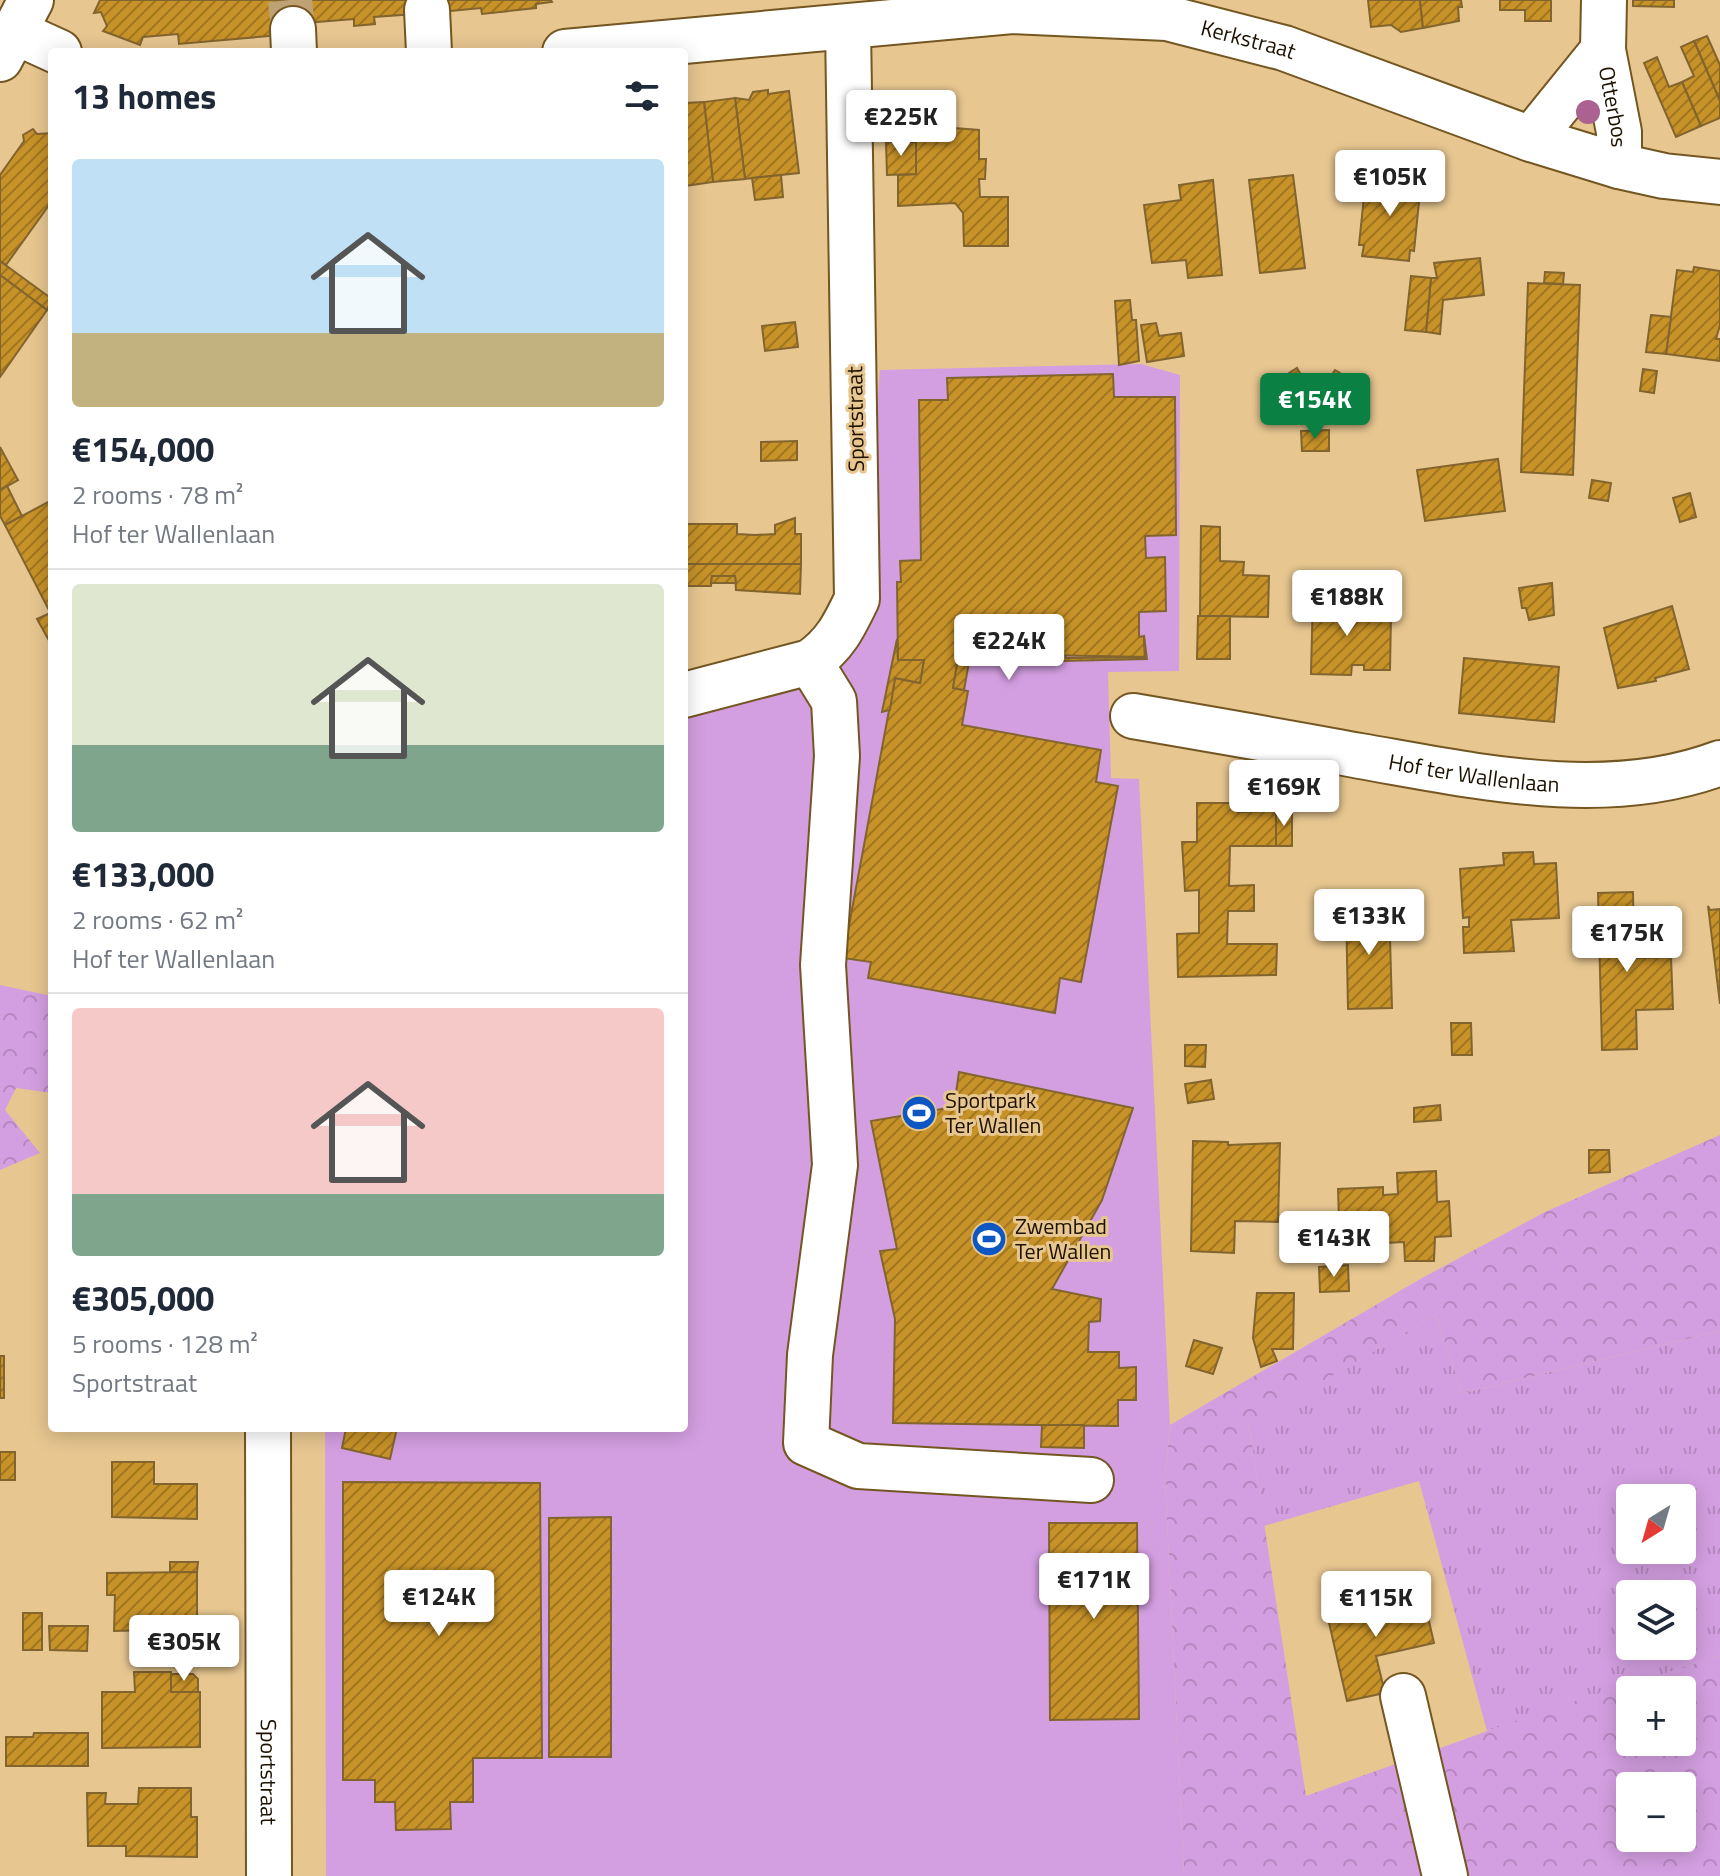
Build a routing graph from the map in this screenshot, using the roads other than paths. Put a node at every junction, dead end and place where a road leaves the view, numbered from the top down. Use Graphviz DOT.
graph roads {
  1 [pos="1604,0"];
  2 [pos="1012,5"];
  3 [pos="848,28"];
  4 [pos="16,30"];
  5 [pos="51,48"];
  6 [pos="612,48"];
  7 [pos="1603,50"];
  8 [pos="1531,139"];
  9 [pos="1619,166"];
  10 [pos="1720,182"];
  11 [pos="810,662"];
  12 [pos="688,694"];
  13 [pos="1133,716"];
  14 [pos="1720,763"];
  15 [pos="268,1432"];
  16 [pos="1091,1480"];
  17 [pos="1403,1696"];
  18 [pos="269,1876"];
  19 [pos="1445,1876"];
  1 -- 7 [label="street, Otterbos"];
  2 -- 3 [label="street, Kerkstraat"];
  2 -- 8 [label="street, Kerkstraat"];
  3 -- 6 [label="street, Kerkstraat"];
  3 -- 11 [label="street, Sportstraat"];
  4 -- 5 [label="street"];
  7 -- 8 [label="street, Otterbos"];
  7 -- 9 [label="street, Otterbos"];
  8 -- 9 [label="street, Kerkstraat"];
  9 -- 10 [label="street, Kerkstraat"];
  11 -- 12 [label="street, Sportstraat"];
  11 -- 16 [label="street"];
  13 -- 14 [label="street, Hof ter Wallenlaan"];
  15 -- 18 [label="street, Sportstraat"];
  17 -- 19 [label="street"];
}
